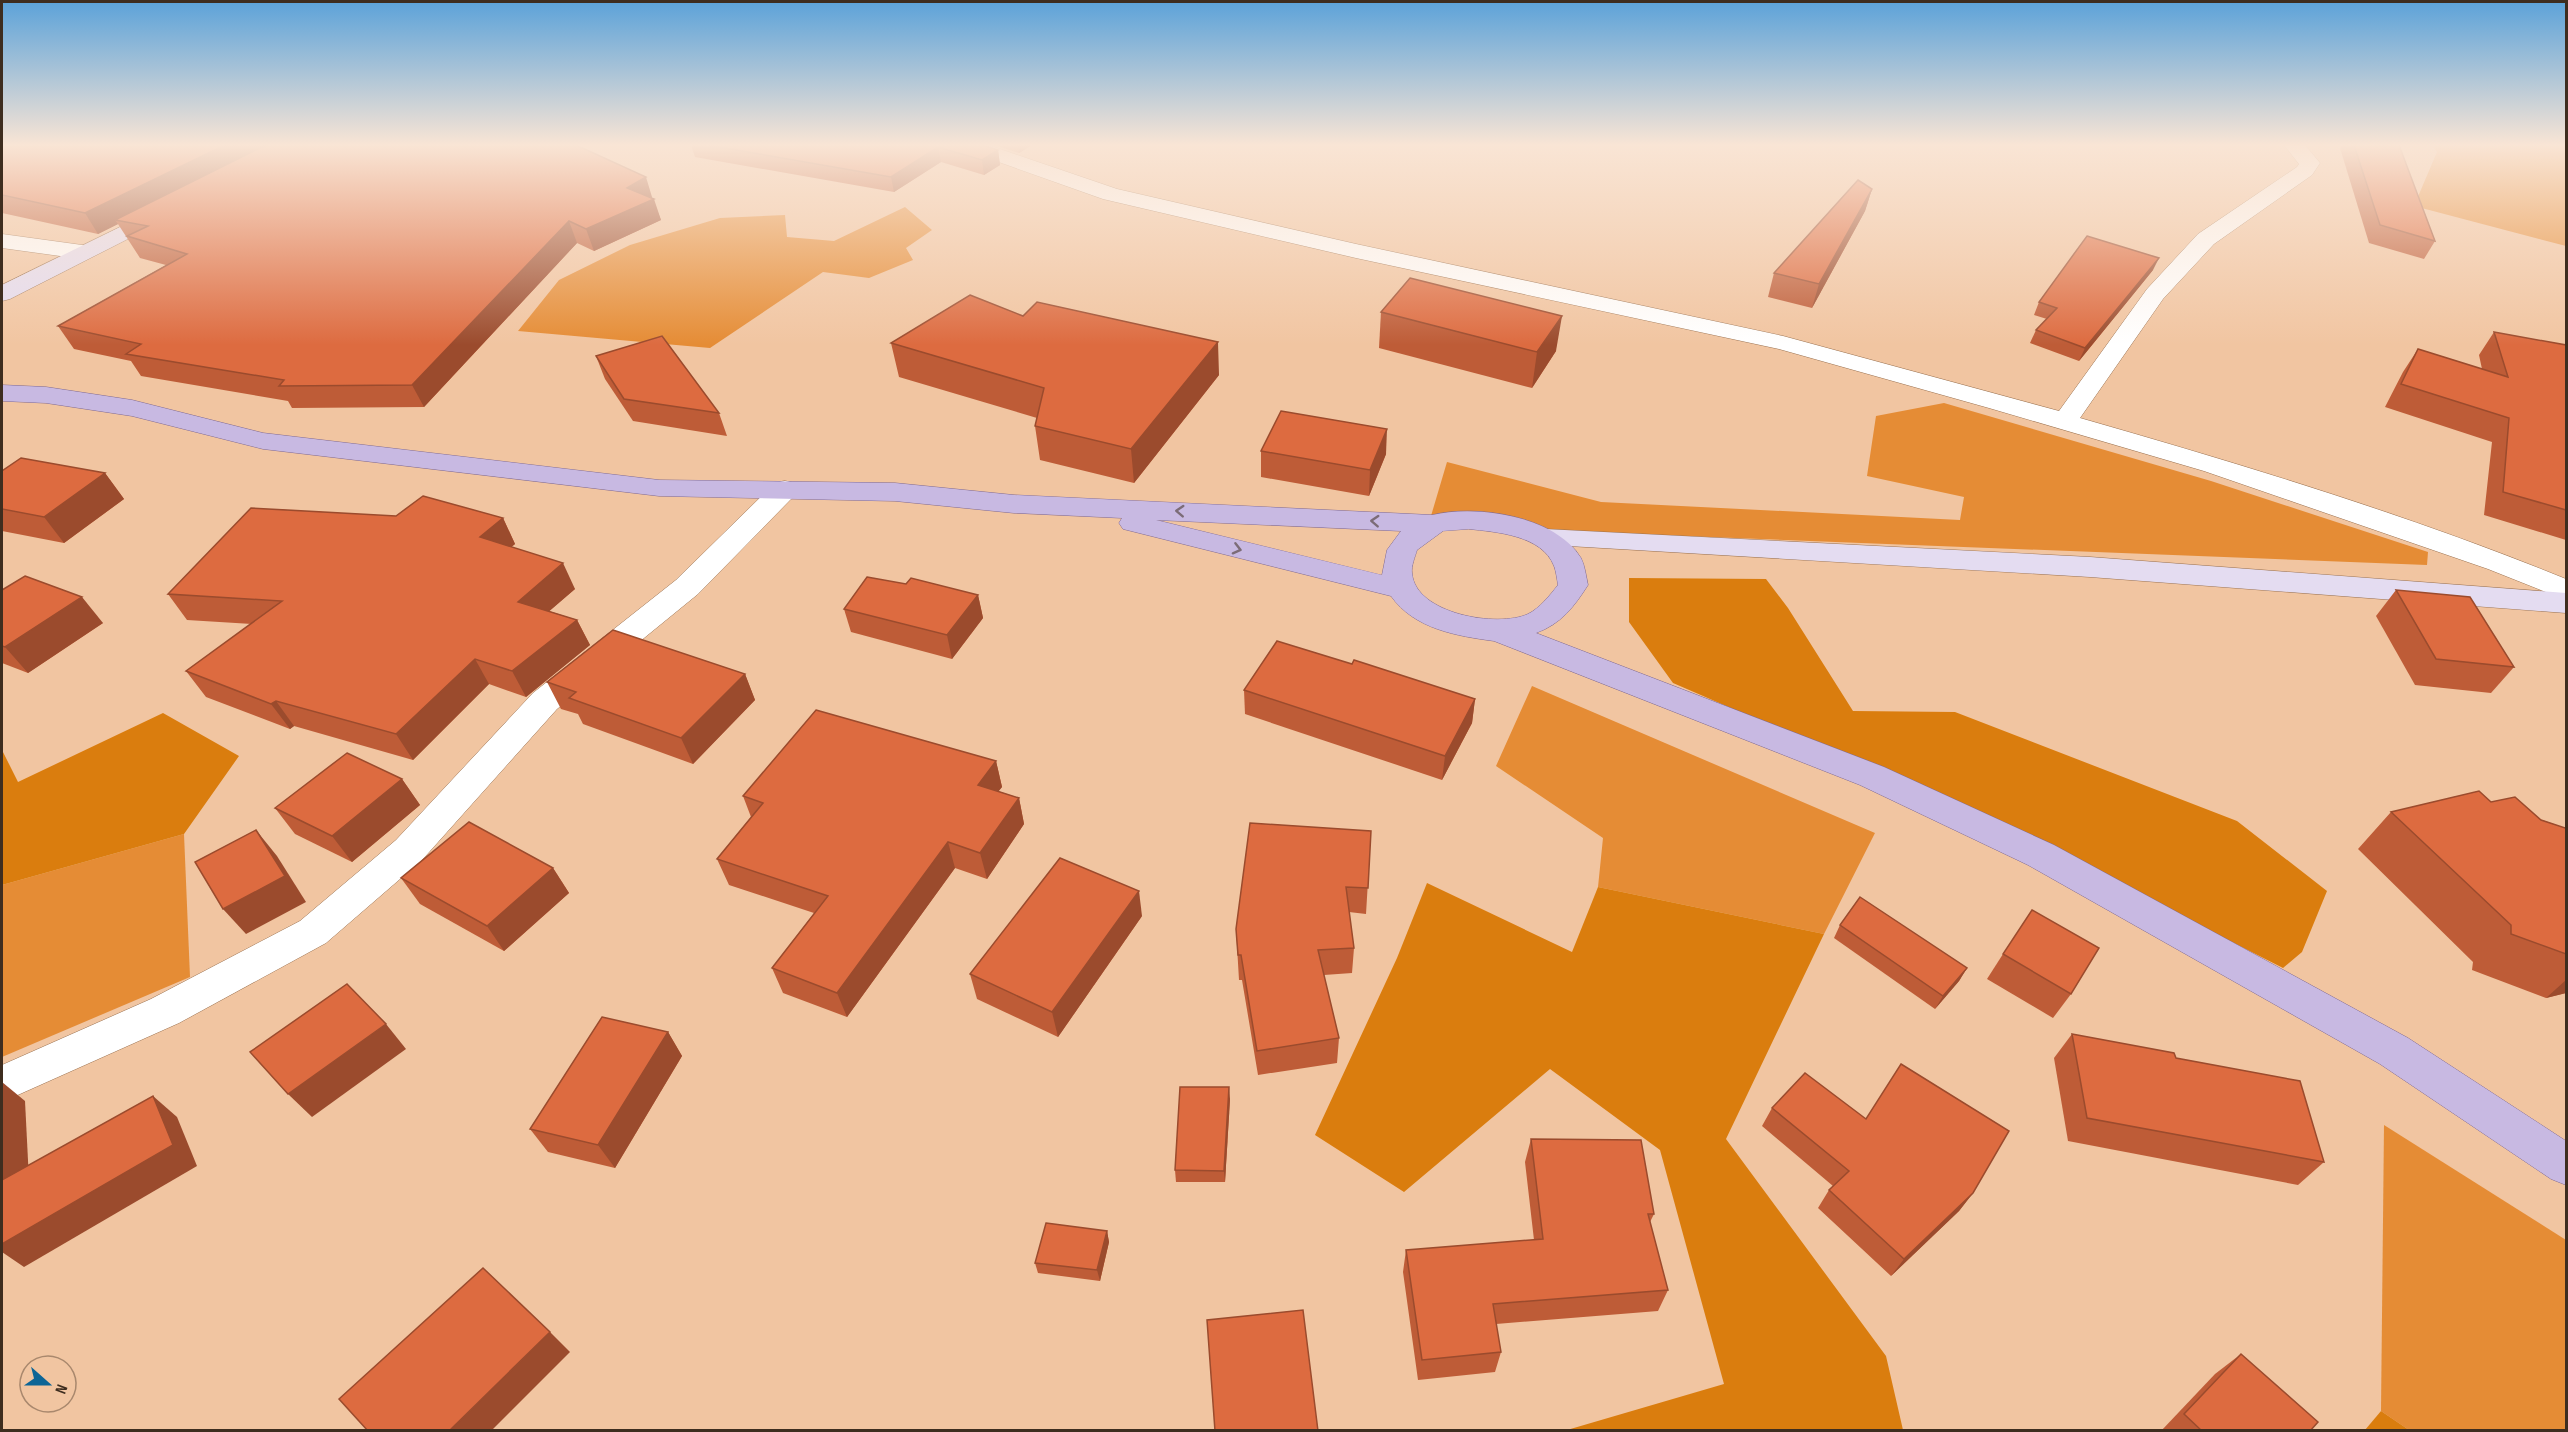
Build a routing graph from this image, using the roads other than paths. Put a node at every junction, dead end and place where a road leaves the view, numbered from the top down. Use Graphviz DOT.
graph roads {
  1 [pos="162,212"];
  2 [pos="1188,212"];
  3 [pos="2246,212"];
  4 [pos="2,241"];
  5 [pos="82,252"];
  6 [pos="2,294"];
  7 [pos="2,393"];
  8 [pos="2065,421"];
  9 [pos="785,489"];
  10 [pos="1058,505"];
  11 [pos="1433,524"];
  12 [pos="1545,538"];
  13 [pos="1401,589"];
  14 [pos="2566,590"];
  15 [pos="2566,603"];
  16 [pos="1500,631"];
  17 [pos="2,1084"];
  18 [pos="2566,1165"];
  1 -- 5 [label="street"];
  2 -- 8 [label="street"];
  3 -- 8 [label="street"];
  4 -- 5 [label="street"];
  5 -- 6 [label="street"];
  7 -- 9 [label="main road"];
  8 -- 14 [label="street"];
  9 -- 10 [label="main road"];
  9 -- 17 [label="street"];
  11 -- 10 [label="main road, one-way"];
  10 -- 13 [label="main road, one-way"];
  11 -- 12 [label="main road"];
  11 -- 13 [label="main road"];
  12 -- 15 [label="street"];
  12 -- 16 [label="main road"];
  13 -- 16 [label="main road"];
  16 -- 18 [label="main road"];
}
